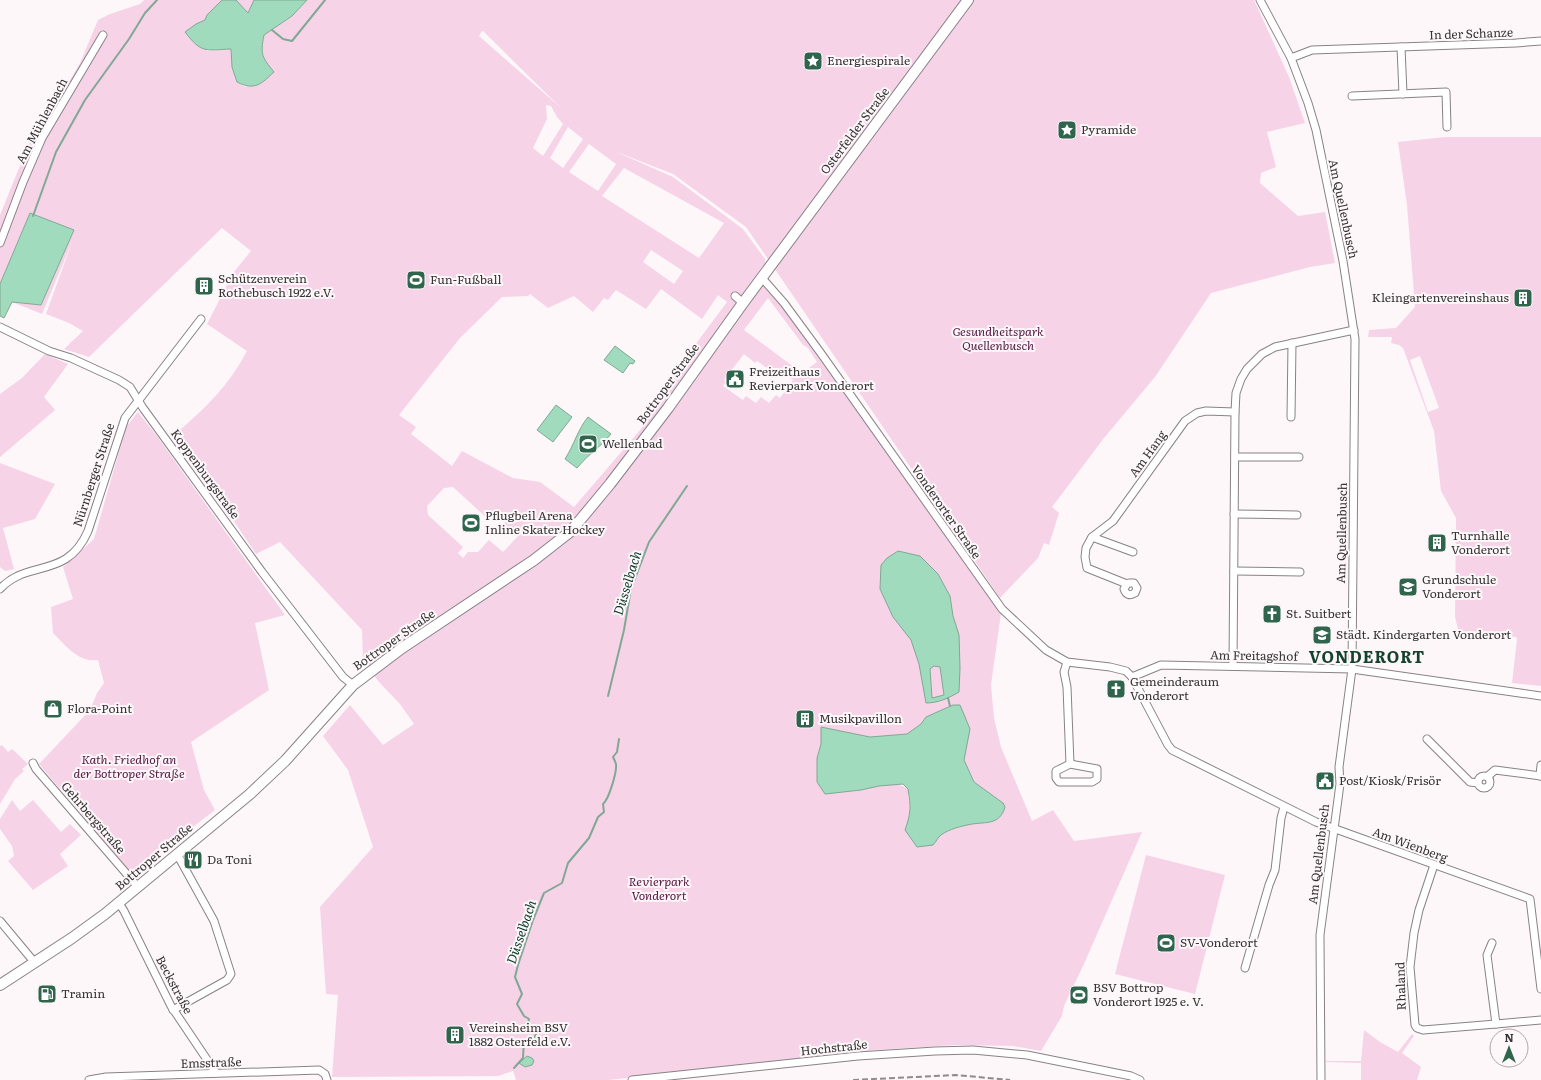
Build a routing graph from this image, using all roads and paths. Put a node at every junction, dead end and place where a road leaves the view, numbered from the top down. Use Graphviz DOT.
graph roads {
  1 [pos="968,0"];
  2 [pos="1260,0"];
  3 [pos="102,35"];
  4 [pos="1541,41"];
  5 [pos="1401,47"];
  6 [pos="1291,58"];
  7 [pos="1403,94"];
  8 [pos="1352,96"];
  9 [pos="1447,128"];
  10 [pos="0,243"];
  11 [pos="762,278"];
  12 [pos="735,296"];
  13 [pos="743,303"];
  14 [pos="201,319"];
  15 [pos="0,327"];
  16 [pos="1354,330"];
  17 [pos="1292,343"];
  18 [pos="138,400"];
  19 [pos="1234,412"];
  20 [pos="1291,417"];
  21 [pos="1235,457"];
  22 [pos="1299,457"];
  23 [pos="1234,514"];
  24 [pos="1297,515"];
  25 [pos="1092,537"];
  26 [pos="1133,552"];
  27 [pos="1234,571"];
  28 [pos="1300,572"];
  29 [pos="1126,584"];
  30 [pos="0,589"];
  31 [pos="1067,662"];
  32 [pos="1233,666"];
  33 [pos="1352,669"];
  34 [pos="1132,677"];
  35 [pos="353,685"];
  36 [pos="1541,696"];
  37 [pos="1427,739"];
  38 [pos="33,763"];
  39 [pos="1070,764"];
  40 [pos="1541,765"];
  41 [pos="1488,776"];
  42 [pos="1540,776"];
  43 [pos="1478,783"];
  44 [pos="1284,807"];
  45 [pos="1334,829"];
  46 [pos="177,854"];
  47 [pos="1434,865"];
  48 [pos="138,887"];
  49 [pos="119,903"];
  50 [pos="0,920"];
  51 [pos="1492,943"];
  52 [pos="34,963"];
  53 [pos="1245,968"];
  54 [pos="0,985"];
  55 [pos="1541,989"];
  56 [pos="173,1010"];
  57 [pos="1541,1020"];
  58 [pos="1496,1024"];
  59 [pos="216,1074"];
  60 [pos="89,1080"];
  61 [pos="327,1080"];
  62 [pos="632,1080"];
  63 [pos="1140,1080"];
  64 [pos="1321,1080"];
  1 -- 11 [label="main road, Osterfelder Straße"];
  2 -- 6 [label="street, Am Quellenbusch"];
  3 -- 10 [label="street, Am Mühlenbach"];
  4 -- 5 [label="street, In der Schanze"];
  5 -- 6 [label="street, In der Schanze"];
  5 -- 7 [label="street"];
  6 -- 16 [label="street, Am Quellenbusch"];
  7 -- 8 [label="street"];
  7 -- 9 [label="street"];
  11 -- 13 [label="main road, Bottroper Straße"];
  11 -- 31 [label="street, Vonderorter Straße"];
  12 -- 13 [label="street"];
  13 -- 35 [label="main road, Bottroper Straße"];
  14 -- 18 [label="street, Nürnberger Straße"];
  15 -- 18 [label="street, Koppenburgstraße"];
  16 -- 17 [label="street"];
  16 -- 33 [label="street, Am Quellenbusch"];
  17 -- 19 [label="street"];
  17 -- 20 [label="street"];
  18 -- 30 [label="street, Nürnberger Straße"];
  18 -- 35 [label="street, Koppenburgstraße"];
  19 -- 21 [label="street"];
  19 -- 25 [label="street, Am Hang"];
  21 -- 22 [label="street"];
  21 -- 23 [label="street"];
  23 -- 24 [label="street"];
  23 -- 27 [label="street"];
  25 -- 26 [label="street"];
  25 -- 29 [label="street"];
  27 -- 28 [label="street"];
  27 -- 32 [label="street"];
  31 -- 34 [label="street"];
  31 -- 39 [label="street"];
  32 -- 33 [label="street, Am Freitagshof"];
  32 -- 34 [label="street, Am Freitagshof"];
  33 -- 36 [label="street, Am Freitagshof"];
  33 -- 45 [label="street, Am Quellenbusch"];
  34 -- 44 [label="street, Am Wienberg"];
  35 -- 46 [label="main road, Bottroper Straße"];
  37 -- 43 [label="street"];
  38 -- 48 [label="street, Gehrbergstraße"];
  39 -- 39 [label="street"];
  40 -- 42 [label="street"];
  41 -- 42 [label="street"];
  41 -- 43 [label="street"];
  41 -- 43 [label="street"];
  44 -- 45 [label="street, Am Wienberg"];
  44 -- 53 [label="street"];
  45 -- 47 [label="street, Am Wienberg"];
  45 -- 64 [label="street, Am Quellenbusch"];
  46 -- 48 [label="main road, Bottroper Straße"];
  46 -- 56 [label="street"];
  47 -- 55 [label="street, Am Wienberg"];
  47 -- 58 [label="street, Rhaland"];
  48 -- 49 [label="main road, Bottroper Straße"];
  49 -- 52 [label="main road, Bottroper Straße"];
  49 -- 56 [label="street, Beckstraße"];
  50 -- 52 [label="street"];
  51 -- 58 [label="street"];
  52 -- 54 [label="main road, Bottroper Straße"];
  56 -- 59 [label="street, Beckstraße"];
  57 -- 58 [label="street, Rhaland"];
  59 -- 60 [label="street, Emsstraße"];
  59 -- 61 [label="street, Emsstraße"];
  62 -- 63 [label="street, Hochstraße"];
}
